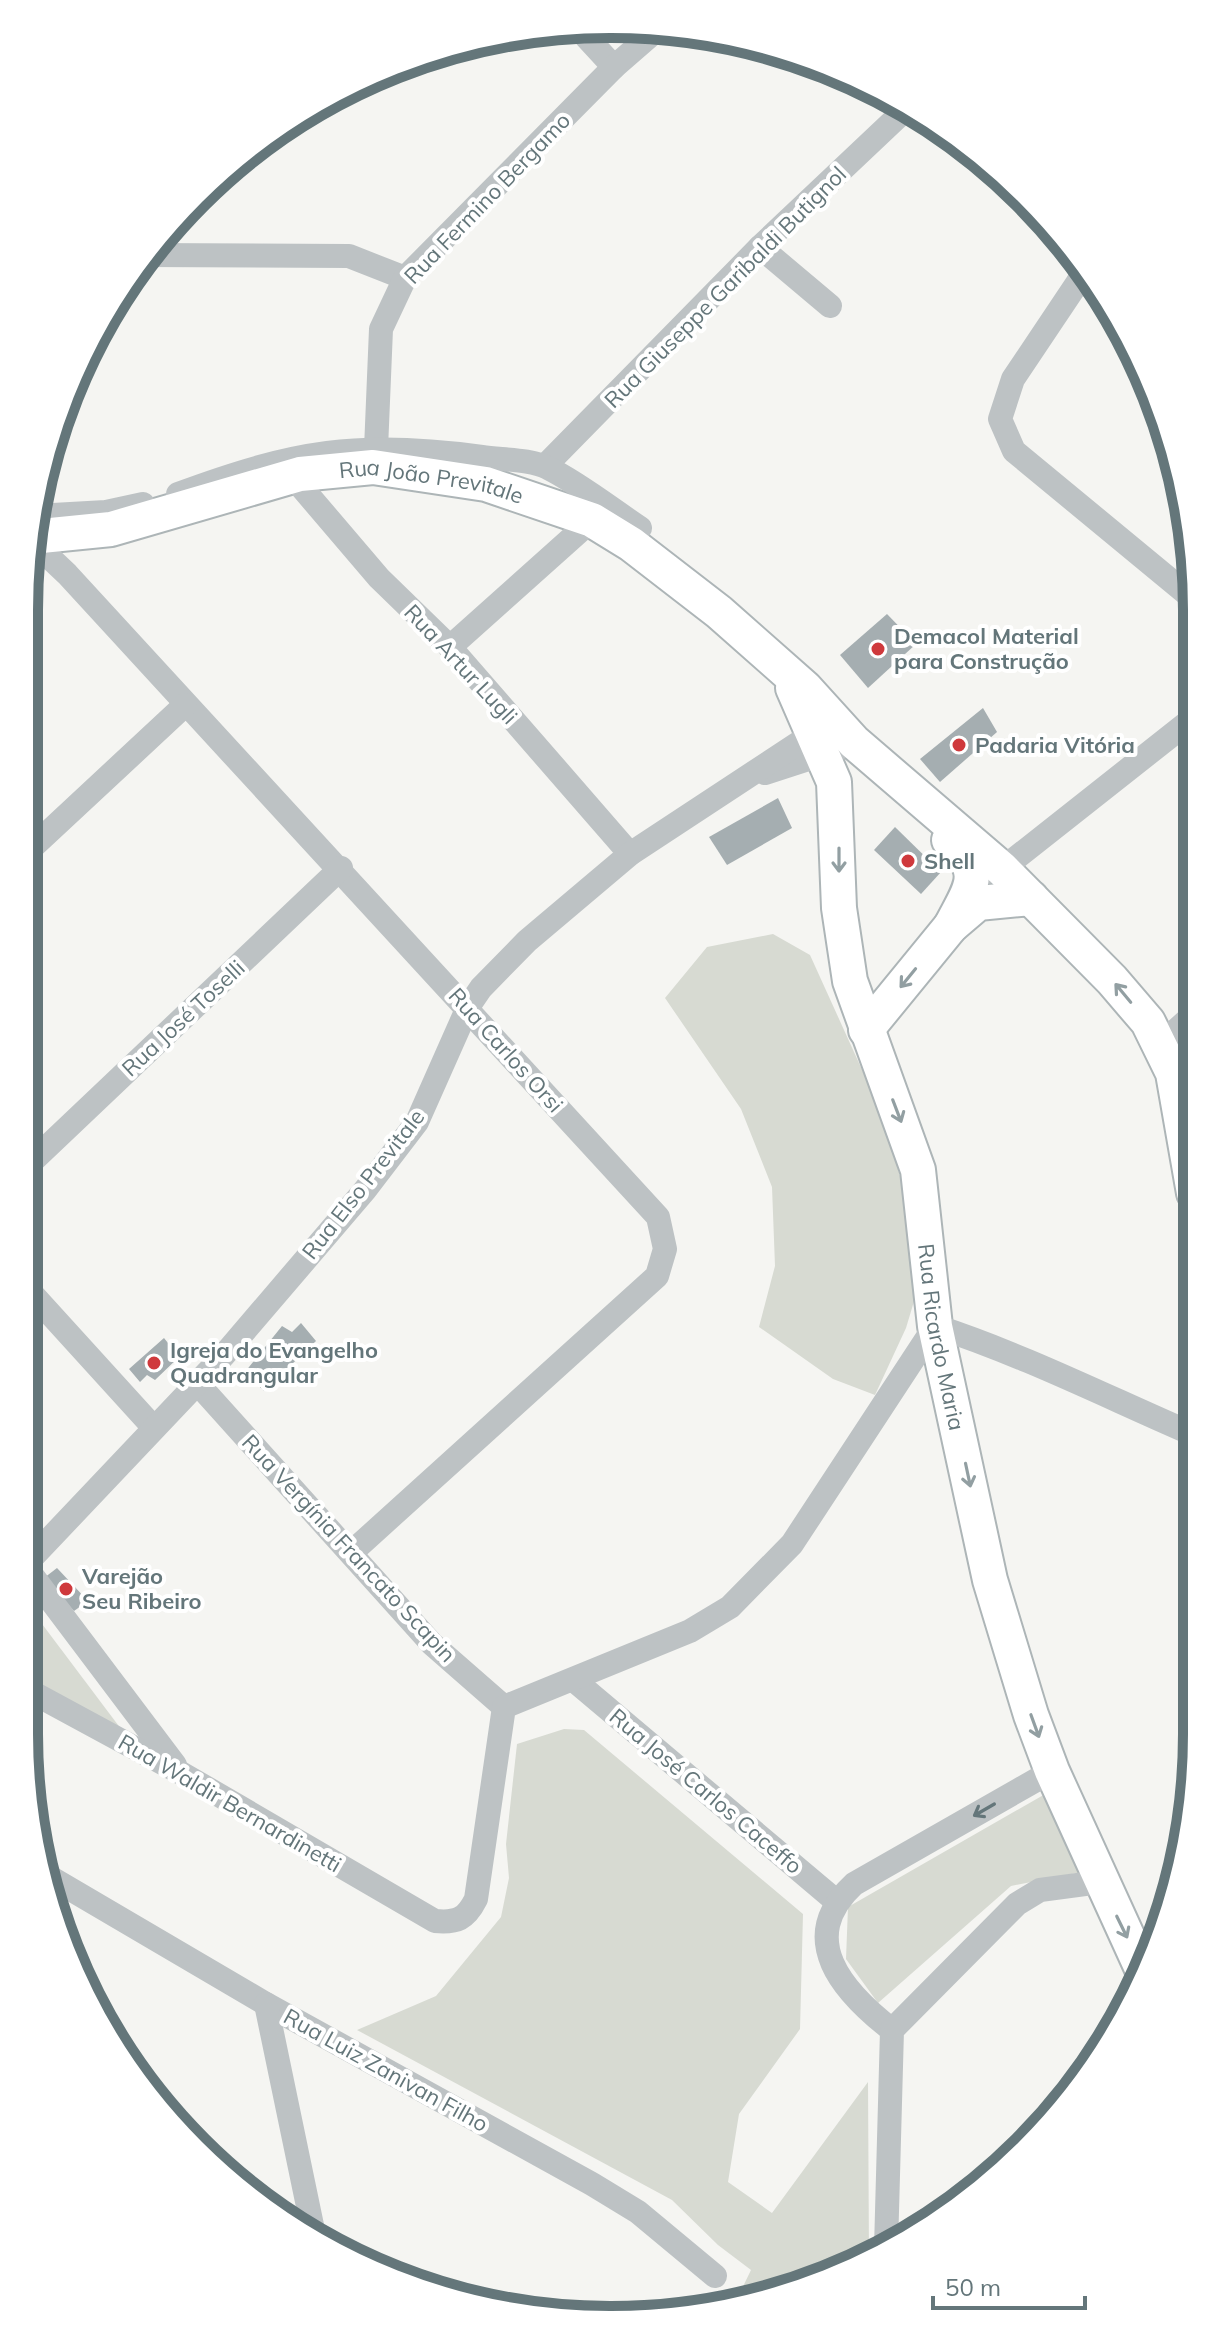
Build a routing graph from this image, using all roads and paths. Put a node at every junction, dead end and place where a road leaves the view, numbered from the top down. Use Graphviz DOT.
graph roads {
  1 [pos="588,39"];
  2 [pos="646,39"];
  3 [pos="614,67"];
  4 [pos="899,116"];
  5 [pos="760,247"];
  6 [pos="162,255"];
  7 [pos="405,278"];
  8 [pos="1078,280"];
  9 [pos="830,306"];
  10 [pos="376,449"];
  11 [pos="545,466"];
  12 [pos="292,476"];
  13 [pos="46,515"];
  14 [pos="592,520"];
  15 [pos="640,528"];
  16 [pos="43,538"];
  17 [pos="42,549"];
  18 [pos="1182,590"];
  19 [pos="450,647"];
  20 [pos="185,705"];
  21 [pos="1183,726"];
  22 [pos="832,746"];
  23 [pos="38,842"];
  24 [pos="630,854"];
  25 [pos="341,868"];
  26 [pos="988,873"];
  27 [pos="1031,898"];
  28 [pos="951,926"];
  29 [pos="468,1007"];
  30 [pos="1183,1024"];
  31 [pos="866,1030"];
  32 [pos="1161,1044"];
  33 [pos="1183,1130"];
  34 [pos="38,1156"];
  35 [pos="38,1300"];
  36 [pos="935,1326"];
  37 [pos="198,1384"];
  38 [pos="154,1428"];
  39 [pos="1183,1430"];
  40 [pos="353,1551"];
  41 [pos="38,1552"];
  42 [pos="38,1583"];
  43 [pos="575,1681"];
  44 [pos="38,1696"];
  45 [pos="504,1707"];
  46 [pos="1052,1771"];
  47 [pos="181,1773"];
  48 [pos="58,1882"];
  49 [pos="1100,1882"];
  50 [pos="836,1901"];
  51 [pos="1137,1958"];
  52 [pos="266,2004"];
  53 [pos="892,2030"];
  54 [pos="311,2221"];
  55 [pos="886,2235"];
  56 [pos="715,2276"];
  1 -- 3 [label="street"];
  2 -- 3 [label="street, Rua Fermino Bergamo"];
  3 -- 7 [label="street, Rua Fermino Bergamo"];
  4 -- 5 [label="street, Rua Giuseppe Garibaldi Butignol"];
  5 -- 9 [label="street"];
  5 -- 11 [label="street, Rua Giuseppe Garibaldi Butignol"];
  6 -- 7 [label="street"];
  7 -- 10 [label="street, Rua Fermino Bergamo"];
  8 -- 18 [label="street"];
  10 -- 11 [label="street, Rua João Previtale"];
  10 -- 13 [label="street, Rua João Previtale"];
  11 -- 15 [label="street, Rua João Previtale"];
  12 -- 14 [label="main road, Rua João Previtale"];
  12 -- 16 [label="main road, Rua João Previtale"];
  12 -- 19 [label="street, Rua Artur Lugli"];
  14 -- 19 [label="street"];
  14 -- 22 [label="main road, Rua João Previtale"];
  17 -- 20 [label="street, Rua Carlos Orsi"];
  19 -- 24 [label="street, Rua Artur Lugli"];
  20 -- 23 [label="street"];
  20 -- 25 [label="street, Rua Carlos Orsi"];
  21 -- 26 [label="street"];
  22 -- 24 [label="street, Rua Elso Previtale"];
  22 -- 26 [label="main road"];
  22 -- 31 [label="main road, Rua Ricardo Maria, one-way"];
  24 -- 29 [label="street, Rua Elso Previtale"];
  25 -- 29 [label="street, Rua Carlos Orsi"];
  25 -- 34 [label="street, Rua José Toselli"];
  26 -- 27 [label="main road"];
  26 -- 28 [label="main road"];
  27 -- 28 [label="main road"];
  32 -- 27 [label="main road, one-way"];
  28 -- 31 [label="main road, one-way"];
  29 -- 37 [label="street, Rua Elso Previtale"];
  29 -- 40 [label="street, Rua Carlos Orsi"];
  30 -- 32 [label="street"];
  31 -- 36 [label="main road, Rua Ricardo Maria, one-way"];
  32 -- 33 [label="main road"];
  35 -- 38 [label="street"];
  36 -- 39 [label="street"];
  36 -- 43 [label="street"];
  36 -- 46 [label="main road, Rua Ricardo Maria, one-way"];
  37 -- 38 [label="street, Rua Elso Previtale"];
  37 -- 40 [label="street, Rua Vergínia Francato Scapin"];
  38 -- 41 [label="street, Rua Elso Previtale"];
  40 -- 45 [label="street, Rua Vergínia Francato Scapin"];
  42 -- 47 [label="street"];
  43 -- 45 [label="street"];
  43 -- 50 [label="street, Rua José Carlos Caceffo"];
  44 -- 47 [label="street, Rua Waldir Bernardinetti"];
  45 -- 47 [label="street, Rua Waldir Bernardinetti"];
  46 -- 49 [label="main road, Rua Ricardo Maria"];
  46 -- 50 [label="street, one-way"];
  48 -- 52 [label="street, Rua Luiz Zanivan Filho"];
  49 -- 51 [label="main road, Rua Ricardo Maria, one-way"];
  49 -- 53 [label="street"];
  50 -- 53 [label="street"];
  52 -- 54 [label="street"];
  52 -- 56 [label="street, Rua Luiz Zanivan Filho"];
  53 -- 55 [label="street"];
}
